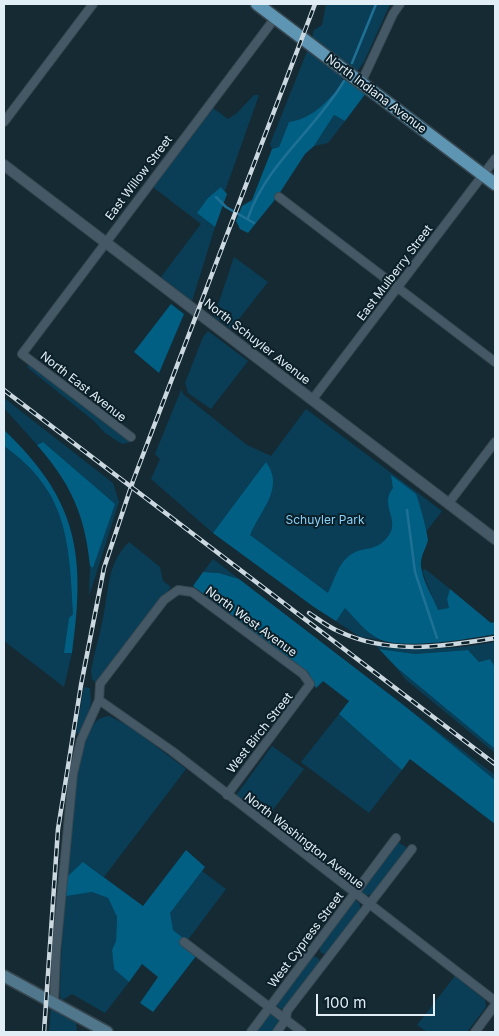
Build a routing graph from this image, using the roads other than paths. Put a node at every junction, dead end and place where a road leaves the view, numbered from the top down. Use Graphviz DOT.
graph roads {
  1 [pos="93,4"];
  2 [pos="257,4"];
  3 [pos="400,4"];
  4 [pos="276,18"];
  5 [pos="361,82"];
  6 [pos="4,122"];
  7 [pos="495,158"];
  8 [pos="4,165"];
  9 [pos="483,175"];
  10 [pos="495,184"];
  11 [pos="279,197"];
  12 [pos="105,242"];
  13 [pos="398,287"];
  14 [pos="22,354"];
  15 [pos="495,362"];
  16 [pos="312,400"];
  17 [pos="131,438"];
  18 [pos="495,442"];
  19 [pos="448,504"];
  20 [pos="495,540"];
  21 [pos="310,684"];
  22 [pos="99,700"];
  23 [pos="226,795"];
  24 [pos="396,838"];
  25 [pos="412,849"];
  26 [pos="355,894"];
  27 [pos="369,905"];
  28 [pos="184,942"];
  29 [pos="4,976"];
  30 [pos="495,1001"];
  31 [pos="54,1003"];
  32 [pos="495,1005"];
  33 [pos="270,1007"];
  34 [pos="286,1019"];
  35 [pos="107,1032"];
  36 [pos="251,1032"];
  37 [pos="277,1032"];
  38 [pos="302,1032"];
  39 [pos="475,1032"];
  1 -- 6 [label="street"];
  2 -- 4 [label="main road, North Indiana Avenue"];
  3 -- 5 [label="street"];
  4 -- 5 [label="main road, North Indiana Avenue"];
  4 -- 12 [label="street, East Willow Street"];
  5 -- 9 [label="main road, North Indiana Avenue"];
  7 -- 9 [label="street, East Mulberry Street"];
  8 -- 12 [label="street, North Schuyler Avenue"];
  9 -- 10 [label="main road, North Indiana Avenue"];
  9 -- 13 [label="street, East Mulberry Street"];
  11 -- 13 [label="street"];
  12 -- 14 [label="street, East Willow Street"];
  12 -- 16 [label="street, North Schuyler Avenue"];
  13 -- 15 [label="street"];
  13 -- 16 [label="street, East Mulberry Street"];
  14 -- 17 [label="street, North East Avenue"];
  16 -- 19 [label="street, North Schuyler Avenue"];
  18 -- 19 [label="street"];
  19 -- 20 [label="street, North Schuyler Avenue"];
  21 -- 22 [label="street, North West Avenue"];
  21 -- 23 [label="street, West Birch Street"];
  22 -- 23 [label="street, North Washington Avenue"];
  22 -- 31 [label="street"];
  23 -- 26 [label="street, North Washington Avenue"];
  24 -- 26 [label="street, West Cypress Street"];
  25 -- 27 [label="street"];
  26 -- 27 [label="street, North Washington Avenue"];
  26 -- 33 [label="street, West Cypress Street"];
  27 -- 30 [label="street, North Washington Avenue"];
  27 -- 34 [label="street"];
  28 -- 33 [label="street"];
  29 -- 31 [label="main road"];
  31 -- 35 [label="main road"];
  32 -- 39 [label="street"];
  33 -- 34 [label="street"];
  33 -- 36 [label="street, West Cypress Street"];
  34 -- 37 [label="street"];
  34 -- 38 [label="street"];
}
